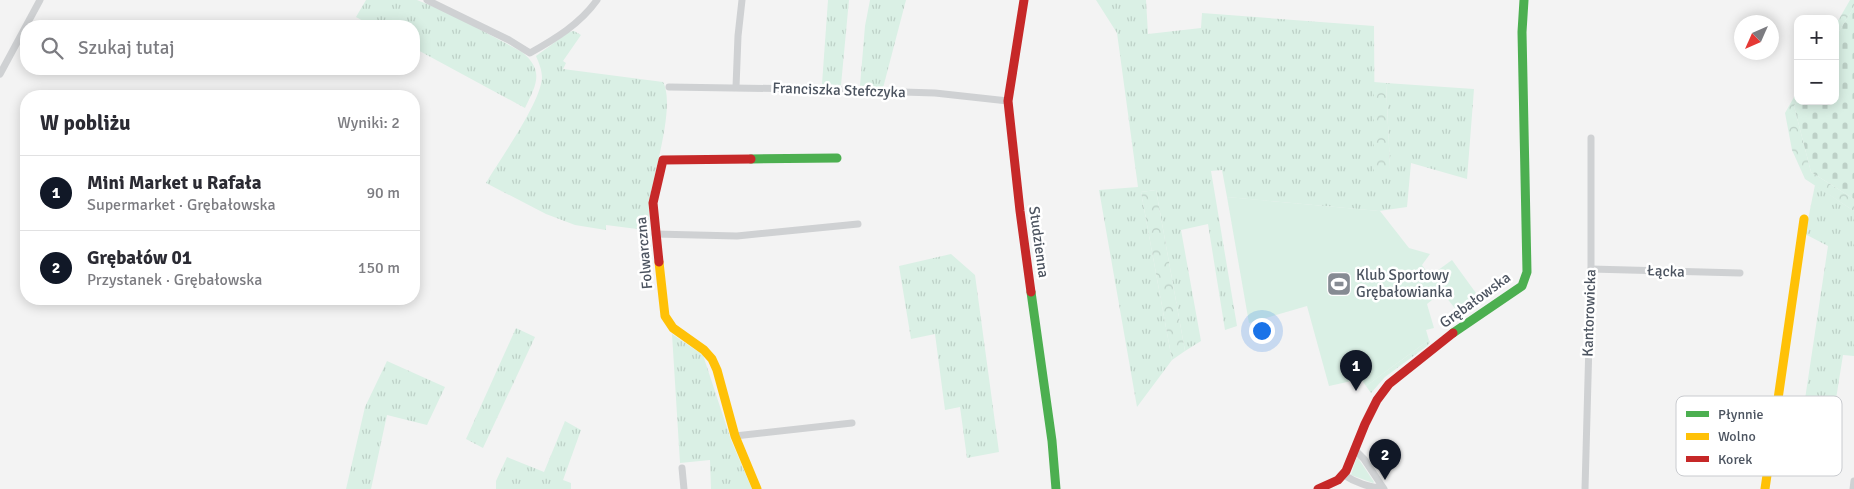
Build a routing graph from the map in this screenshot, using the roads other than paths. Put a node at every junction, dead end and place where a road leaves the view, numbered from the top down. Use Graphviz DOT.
graph roads {
  1 [pos="40,0"];
  2 [pos="426,0"];
  3 [pos="597,0"];
  4 [pos="742,0"];
  5 [pos="1024,0"];
  6 [pos="1524,0"];
  7 [pos="29,20"];
  8 [pos="20,37"];
  9 [pos="0,74"];
  10 [pos="669,87"];
  11 [pos="736,87"];
  12 [pos="1008,101"];
  13 [pos="1591,138"];
  14 [pos="837,158"];
  15 [pos="1804,219"];
  16 [pos="858,224"];
  17 [pos="655,234"];
  18 [pos="1591,269"];
  19 [pos="1740,273"];
  20 [pos="1778,396"];
  21 [pos="852,423"];
  22 [pos="734,436"];
  23 [pos="1355,450"];
  24 [pos="682,468"];
  25 [pos="1344,475"];
  26 [pos="1767,476"];
  27 [pos="1854,481"];
  28 [pos="1383,488"];
  29 [pos="684,489"];
  30 [pos="757,489"];
  31 [pos="1056,489"];
  32 [pos="1318,489"];
  33 [pos="1585,489"];
  34 [pos="1765,489"];
  35 [pos="1853,489"];
  1 -- 7 [label="street"];
  2 -- 3 [label="street"];
  4 -- 11 [label="street"];
  5 -- 12 [label="street, Studzienna"];
  6 -- 23 [label="street, Grębałowska"];
  8 -- 9 [label="street"];
  10 -- 11 [label="street, Franciszka Stefczyka"];
  11 -- 12 [label="street, Franciszka Stefczyka"];
  12 -- 31 [label="street, Studzienna"];
  13 -- 18 [label="street, Kantorowicka"];
  14 -- 17 [label="street, Folwarczna"];
  15 -- 20 [label="street"];
  16 -- 17 [label="street"];
  17 -- 22 [label="street, Folwarczna"];
  18 -- 19 [label="street, Łącka"];
  18 -- 33 [label="street, Kantorowicka"];
  21 -- 22 [label="street"];
  22 -- 30 [label="street, Folwarczna"];
  23 -- 25 [label="street, Grębałowska"];
  23 -- 28 [label="street"];
  24 -- 29 [label="street"];
  25 -- 28 [label="street"];
  25 -- 32 [label="street"];
  26 -- 34 [label="street"];
  27 -- 35 [label="street"];
}
